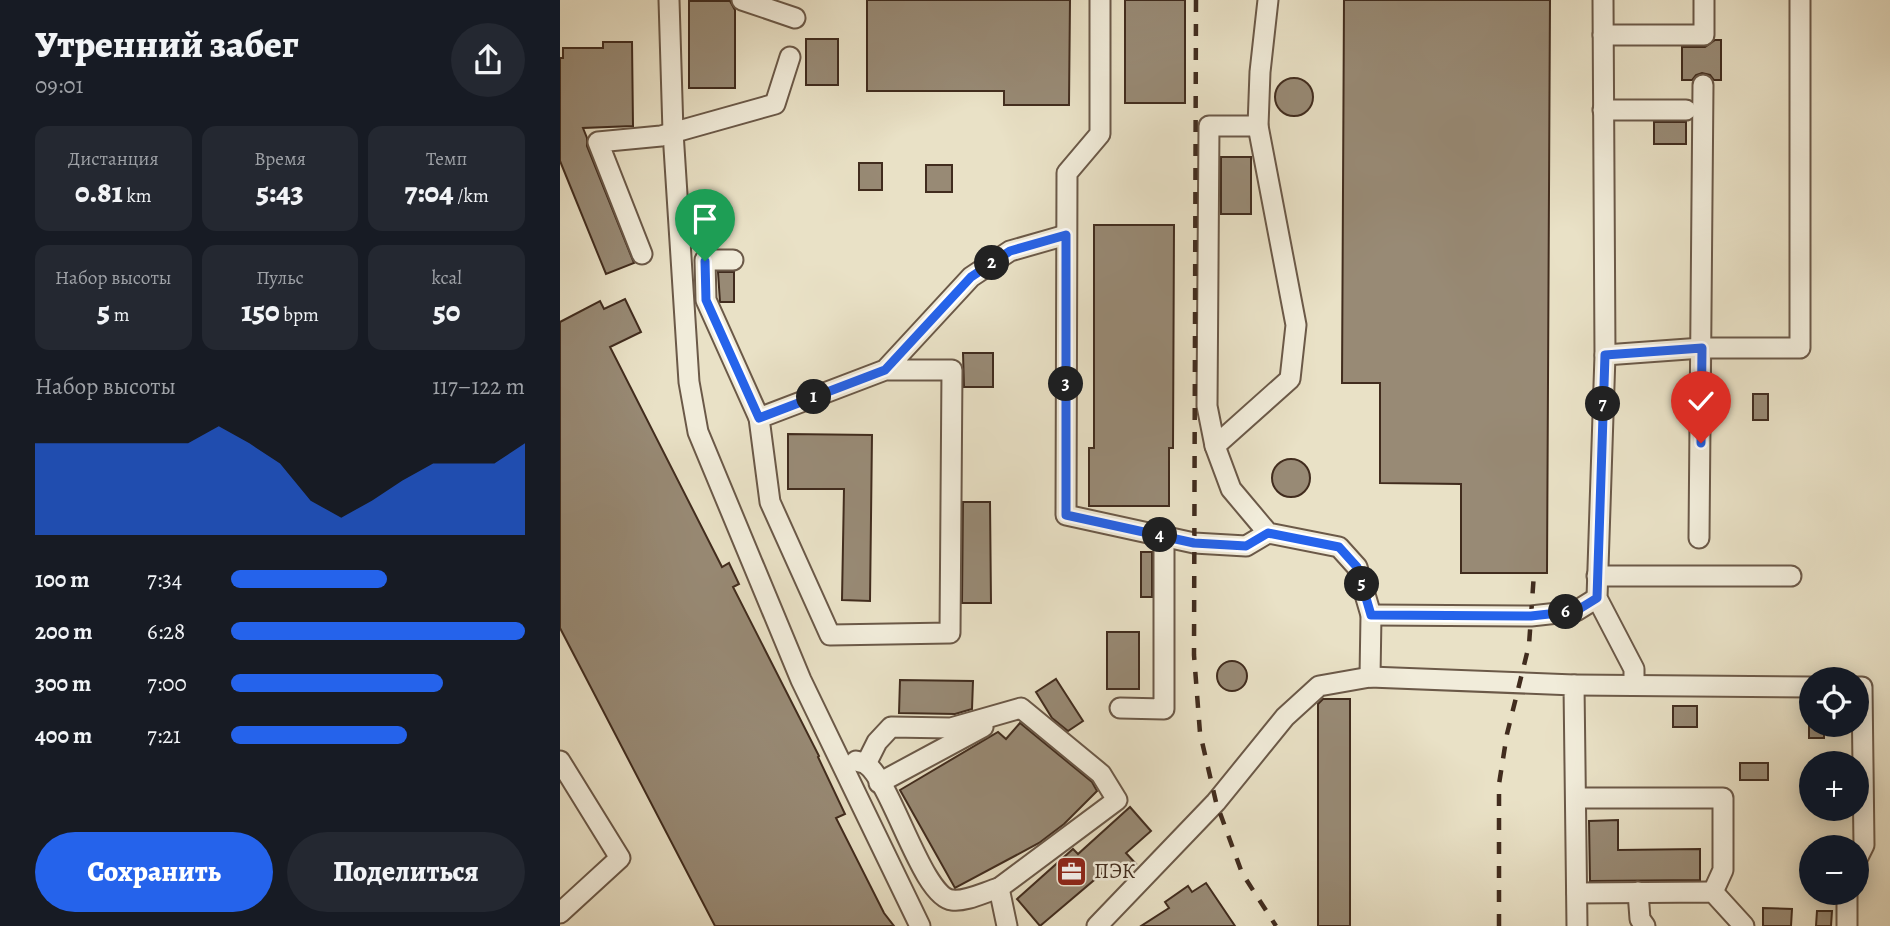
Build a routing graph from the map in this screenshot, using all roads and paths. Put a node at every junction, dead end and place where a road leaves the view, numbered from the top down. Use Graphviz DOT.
graph roads {
  1 [pos="669,0"];
  2 [pos="741,0"];
  3 [pos="1100,0"];
  4 [pos="1268,0"];
  5 [pos="1602,0"];
  6 [pos="1704,0"];
  7 [pos="1800,0"];
  8 [pos="795,18"];
  9 [pos="1603,35"];
  10 [pos="790,57"];
  11 [pos="1703,85"];
  12 [pos="1603,110"];
  13 [pos="1686,110"];
  14 [pos="1258,126"];
  15 [pos="673,132"];
  16 [pos="1066,235"];
  17 [pos="642,254"];
  18 [pos="733,261"];
  19 [pos="1702,348"];
  20 [pos="1605,355"];
  21 [pos="885,370"];
  22 [pos="759,418"];
  23 [pos="1215,446"];
  24 [pos="1268,533"];
  25 [pos="1164,536"];
  26 [pos="1699,538"];
  27 [pos="1597,576"];
  28 [pos="1791,576"];
  29 [pos="1597,598"];
  30 [pos="1371,615"];
  31 [pos="1370,677"];
  32 [pos="1634,684"];
  33 [pos="1574,685"];
  34 [pos="1799,687"];
  35 [pos="1120,708"];
  36 [pos="989,725"];
  37 [pos="1863,737"];
  38 [pos="837,755"];
  39 [pos="560,761"];
  40 [pos="866,764"];
  41 [pos="879,783"];
  42 [pos="1576,798"];
  43 [pos="1864,835"];
  44 [pos="999,888"];
  45 [pos="1638,892"];
  46 [pos="1713,892"];
  47 [pos="1577,893"];
  48 [pos="1847,905"];
  49 [pos="560,913"];
  50 [pos="920,926"];
  51 [pos="1007,926"];
  52 [pos="1097,926"];
  53 [pos="1577,926"];
  54 [pos="1646,926"];
  55 [pos="1744,926"];
  56 [pos="1847,926"];
  1 -- 15 [label="lane"];
  2 -- 8 [label="lane"];
  3 -- 16 [label="lane"];
  4 -- 14 [label="lane"];
  5 -- 9 [label="lane"];
  6 -- 9 [label="lane"];
  7 -- 19 [label="lane"];
  9 -- 12 [label="lane"];
  10 -- 15 [label="lane"];
  11 -- 19 [label="lane"];
  12 -- 13 [label="lane"];
  12 -- 20 [label="lane"];
  14 -- 23 [label="lane"];
  14 -- 23 [label="lane"];
  15 -- 17 [label="lane"];
  15 -- 38 [label="lane"];
  16 -- 21 [label="lane"];
  16 -- 25 [label="lane"];
  18 -- 22 [label="lane"];
  19 -- 20 [label="lane"];
  19 -- 26 [label="lane"];
  20 -- 27 [label="lane"];
  21 -- 22 [label="lane"];
  21 -- 22 [label="lane"];
  23 -- 24 [label="lane"];
  24 -- 25 [label="lane"];
  24 -- 30 [label="lane"];
  25 -- 35 [label="lane"];
  27 -- 28 [label="lane"];
  27 -- 29 [label="lane"];
  29 -- 30 [label="lane"];
  29 -- 32 [label="lane"];
  30 -- 31 [label="lane"];
  31 -- 33 [label="lane"];
  31 -- 52 [label="lane"];
  32 -- 33 [label="lane"];
  32 -- 34 [label="lane"];
  33 -- 42 [label="lane"];
  36 -- 41 [label="lane"];
  37 -- 43 [label="lane"];
  38 -- 40 [label="lane"];
  38 -- 50 [label="lane"];
  39 -- 49 [label="lane"];
  40 -- 41 [label="lane"];
  40 -- 44 [label="lane"];
  41 -- 44 [label="lane"];
  42 -- 46 [label="lane"];
  42 -- 47 [label="lane"];
  44 -- 51 [label="lane"];
  45 -- 46 [label="lane"];
  45 -- 47 [label="lane"];
  45 -- 54 [label="lane"];
  46 -- 55 [label="lane"];
  47 -- 53 [label="lane"];
  48 -- 56 [label="lane"];
}
